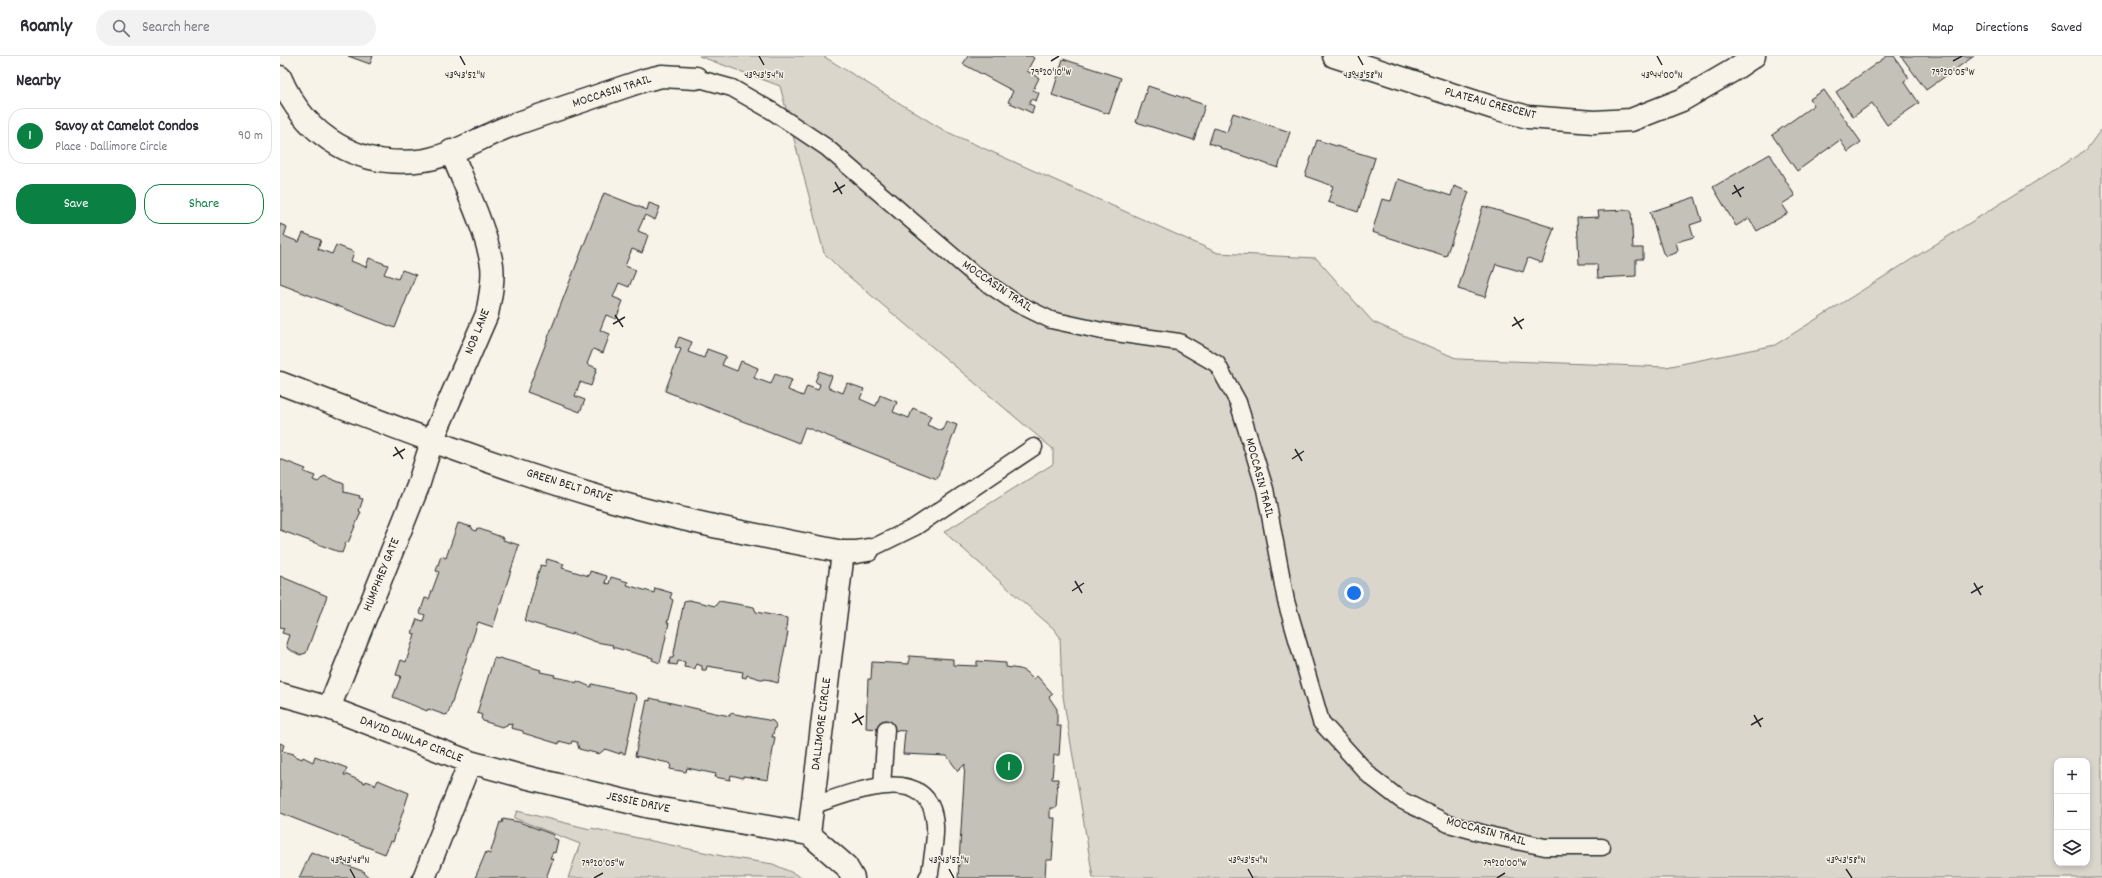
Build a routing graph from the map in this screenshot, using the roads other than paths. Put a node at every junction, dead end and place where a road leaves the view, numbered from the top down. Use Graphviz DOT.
graph roads {
  1 [pos="1334,56"];
  2 [pos="1754,56"];
  3 [pos="280,76"];
  4 [pos="696,78"];
  5 [pos="451,151"];
  6 [pos="280,383"];
  7 [pos="432,441"];
  8 [pos="1034,447"];
  9 [pos="868,550"];
  10 [pos="843,552"];
  11 [pos="280,694"];
  12 [pos="329,708"];
  13 [pos="886,729"];
  14 [pos="470,762"];
  15 [pos="882,786"];
  16 [pos="812,806"];
  17 [pos="809,834"];
  18 [pos="1602,847"];
  19 [pos="424,878"];
  20 [pos="853,878"];
  21 [pos="927,878"];
  1 -- 2 [label="street, PLATEAU CRESCENT"];
  3 -- 5 [label="street, MOCCASIN TRAIL"];
  4 -- 5 [label="street, MOCCASIN TRAIL"];
  4 -- 18 [label="lane, MOCCASIN TRAIL"];
  5 -- 7 [label="street, NOB LANE"];
  6 -- 7 [label="street, GREEN BELT DRIVE"];
  7 -- 10 [label="street, GREEN BELT DRIVE"];
  7 -- 12 [label="street, HUMPHREY GATE"];
  8 -- 9 [label="lane"];
  9 -- 10 [label="street, GREEN BELT DRIVE"];
  10 -- 16 [label="street, DALLIMORE CIRCLE"];
  11 -- 12 [label="street, DAVID DUNLAP CIRCLE"];
  12 -- 14 [label="street, DAVID DUNLAP CIRCLE"];
  13 -- 15 [label="lane"];
  14 -- 17 [label="street, JESSIE DRIVE"];
  14 -- 19 [label="street, DAVID DUNLAP CIRCLE"];
  15 -- 16 [label="lane"];
  15 -- 21 [label="lane"];
  16 -- 17 [label="street, DALLIMORE CIRCLE"];
  17 -- 20 [label="street"];
}
